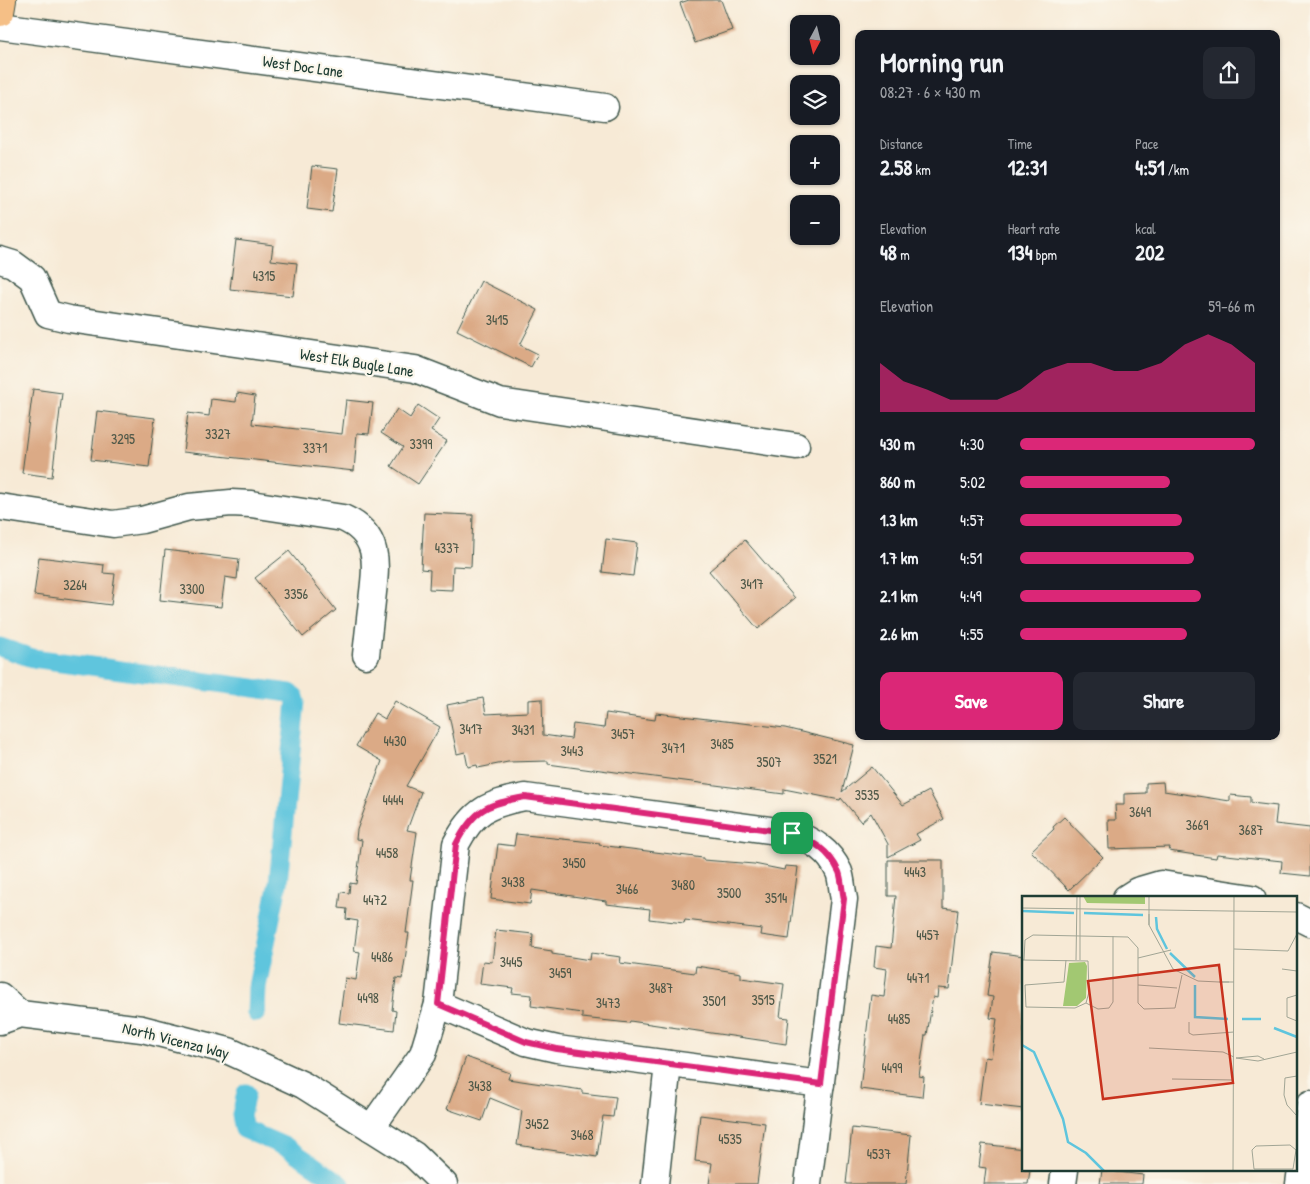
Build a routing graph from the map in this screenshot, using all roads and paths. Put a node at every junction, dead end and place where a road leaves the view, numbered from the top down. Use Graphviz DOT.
graph roads {
  1 [pos="2,0"];
  2 [pos="0,12"];
  3 [pos="0,26"];
  4 [pos="605,107"];
  5 [pos="0,260"];
  6 [pos="796,446"];
  7 [pos="0,507"];
  8 [pos="366,655"];
  9 [pos="1129,896"];
  10 [pos="1239,896"];
  11 [pos="1298,917"];
  12 [pos="1310,923"];
  13 [pos="0,996"];
  14 [pos="438,1004"];
  15 [pos="10,1018"];
  16 [pos="668,1064"];
  17 [pos="821,1084"];
  18 [pos="1310,1104"];
  19 [pos="371,1128"];
  20 [pos="444,1184"];
  21 [pos="655,1184"];
  22 [pos="808,1184"];
  23 [pos="1300,1184"];
  1 -- 2 [label="main road"];
  3 -- 4 [label="street, West Doc Lane"];
  5 -- 6 [label="street, West Elk Bugle Lane"];
  7 -- 8 [label="street"];
  9 -- 10 [label="street"];
  11 -- 12 [label="street"];
  13 -- 15 [label="street, North Vicenza Way"];
  14 -- 16 [label="street"];
  14 -- 17 [label="street"];
  14 -- 19 [label="street"];
  15 -- 19 [label="street, North Vicenza Way"];
  16 -- 17 [label="street"];
  16 -- 21 [label="street"];
  17 -- 22 [label="street"];
  18 -- 23 [label="street"];
  19 -- 20 [label="street, North Vicenza Way"];
}
